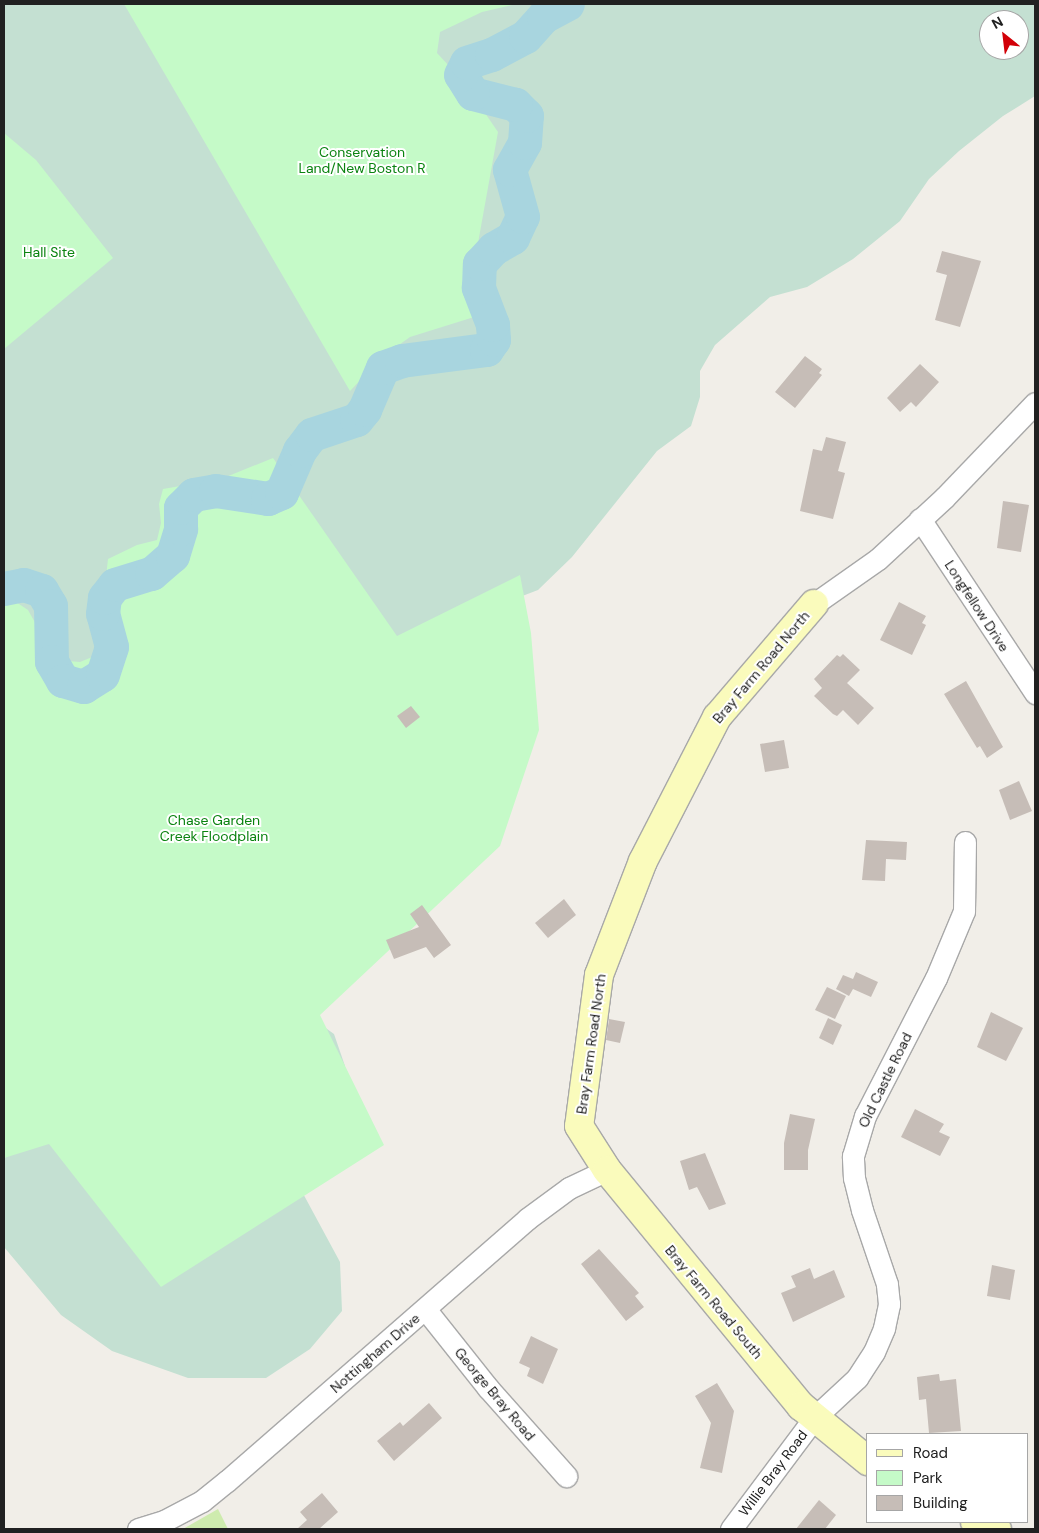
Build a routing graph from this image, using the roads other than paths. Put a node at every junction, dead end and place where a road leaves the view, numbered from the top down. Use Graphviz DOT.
graph roads {
  1 [pos="1035,403"];
  2 [pos="920,518"];
  3 [pos="814,604"];
  4 [pos="1035,693"];
  5 [pos="965,842"];
  6 [pos="579,1126"];
  7 [pos="607,1170"];
  8 [pos="426,1310"];
  9 [pos="814,1418"];
  10 [pos="866,1459"];
  11 [pos="566,1476"];
  12 [pos="978,1523"];
  13 [pos="138,1529"];
  14 [pos="732,1529"];
  15 [pos="997,1529"];
  1 -- 2 [label="street, Bray Farm Road North"];
  2 -- 3 [label="street, Bray Farm Road North"];
  2 -- 4 [label="street, Longfellow Drive"];
  3 -- 6 [label="street, Bray Farm Road North"];
  5 -- 9 [label="street, Old Castle Road"];
  6 -- 7 [label="street, Bray Farm Road South"];
  7 -- 8 [label="street, Nottingham Drive"];
  7 -- 9 [label="street, Bray Farm Road South"];
  8 -- 11 [label="street, George Bray Road"];
  8 -- 13 [label="street, Nottingham Drive"];
  9 -- 10 [label="street, Bray Farm Road South"];
  9 -- 14 [label="street, Willie Bray Road"];
  12 -- 15 [label="street"];
}
